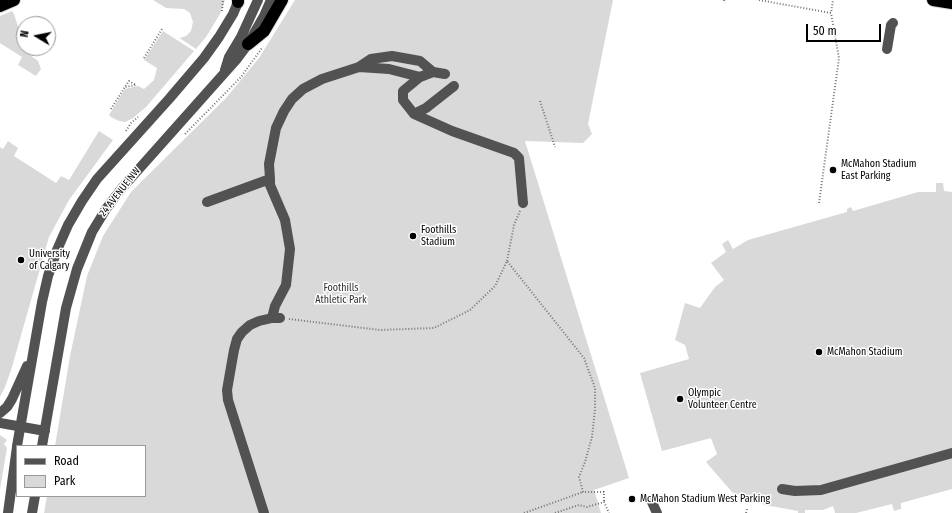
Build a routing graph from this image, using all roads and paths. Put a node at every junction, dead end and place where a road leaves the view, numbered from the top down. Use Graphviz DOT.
graph roads {
  1 [pos="14,0"];
  2 [pos="258,0"];
  3 [pos="271,0"];
  4 [pos="282,0"];
  5 [pos="759,0"];
  6 [pos="833,0"];
  7 [pos="933,0"];
  8 [pos="238,1"];
  9 [pos="952,3"];
  10 [pos="0,6"];
  11 [pos="831,13"];
  12 [pos="893,23"];
  13 [pos="162,29"];
  14 [pos="248,44"];
  15 [pos="265,44"];
  16 [pos="887,49"];
  17 [pos="144,58"];
  18 [pos="359,67"];
  19 [pos="224,72"];
  20 [pos="433,72"];
  21 [pos="445,74"];
  22 [pos="420,77"];
  23 [pos="454,86"];
  24 [pos="125,87"];
  25 [pos="540,101"];
  26 [pos="111,109"];
  27 [pos="414,114"];
  28 [pos="182,136"];
  29 [pos="555,147"];
  30 [pos="270,179"];
  31 [pos="207,202"];
  32 [pos="523,203"];
  33 [pos="819,203"];
  34 [pos="507,260"];
  35 [pos="276,318"];
  36 [pos="33,356"];
  37 [pos="0,413"];
  38 [pos="0,423"];
  39 [pos="20,427"];
  40 [pos="45,431"];
  41 [pos="17,445"];
  42 [pos="42,445"];
  43 [pos="952,453"];
  44 [pos="16,454"];
  45 [pos="782,489"];
  46 [pos="583,492"];
  47 [pos="34,497"];
  48 [pos="651,500"];
  49 [pos="604,502"];
  50 [pos="747,509"];
  51 [pos="8,513"];
  52 [pos="32,513"];
  53 [pos="264,513"];
  54 [pos="524,513"];
  55 [pos="555,513"];
  56 [pos="609,513"];
  57 [pos="657,513"];
  58 [pos="746,513"];
  1 -- 10 [label="highway"];
  2 -- 19 [label="street"];
  3 -- 14 [label="street, 24 AVENUE NW"];
  4 -- 14 [label="highway"];
  5 -- 11 [label="path"];
  6 -- 11 [label="path"];
  7 -- 9 [label="highway"];
  8 -- 36 [label="street"];
  11 -- 33 [label="path"];
  12 -- 16 [label="street"];
  13 -- 17 [label="path"];
  14 -- 19 [label="street, 24 AVENUE NW"];
  15 -- 28 [label="path"];
  18 -- 20 [label="street"];
  18 -- 22 [label="street"];
  18 -- 30 [label="street"];
  19 -- 40 [label="street, 24 AVENUE NW"];
  20 -- 21 [label="street"];
  20 -- 22 [label="street"];
  22 -- 27 [label="street"];
  23 -- 27 [label="street"];
  24 -- 24 [label="path"];
  24 -- 26 [label="path"];
  25 -- 29 [label="path"];
  27 -- 32 [label="street"];
  30 -- 31 [label="street"];
  30 -- 35 [label="street"];
  32 -- 34 [label="path"];
  34 -- 35 [label="path"];
  34 -- 46 [label="path"];
  35 -- 53 [label="street"];
  36 -- 37 [label="street"];
  36 -- 39 [label="street"];
  38 -- 39 [label="street"];
  39 -- 40 [label="street"];
  39 -- 41 [label="street"];
  40 -- 42 [label="street, 24 AVENUE NW"];
  43 -- 45 [label="street"];
  44 -- 51 [label="street"];
  46 -- 49 [label="path"];
  46 -- 54 [label="path"];
  47 -- 52 [label="street"];
  48 -- 57 [label="street"];
  49 -- 55 [label="path"];
  49 -- 56 [label="path"];
  50 -- 58 [label="path"];
}
